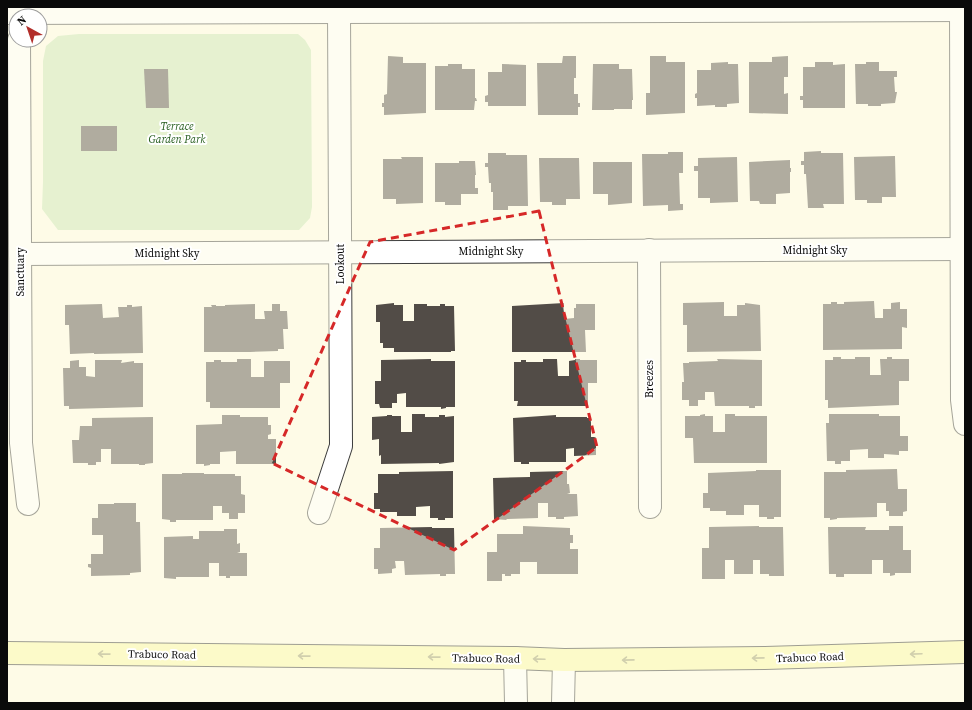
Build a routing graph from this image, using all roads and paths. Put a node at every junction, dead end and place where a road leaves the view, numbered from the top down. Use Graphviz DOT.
graph roads {
  1 [pos="962,9"];
  2 [pos="339,11"];
  3 [pos="48,12"];
  4 [pos="19,48"];
  5 [pos="962,249"];
  6 [pos="649,250"];
  7 [pos="340,252"];
  8 [pos="20,254"];
  9 [pos="965,424"];
  10 [pos="28,504"];
  11 [pos="650,507"];
  12 [pos="318,513"];
  13 [pos="965,652"];
  14 [pos="7,653"];
  15 [pos="515,658"];
  16 [pos="564,660"];
  17 [pos="516,703"];
  18 [pos="563,703"];
  1 -- 2 [label="street"];
  1 -- 5 [label="street"];
  2 -- 3 [label="street"];
  2 -- 7 [label="street, Lookout"];
  4 -- 8 [label="street, Sanctuary"];
  5 -- 6 [label="street, Midnight Sky"];
  5 -- 9 [label="street"];
  6 -- 7 [label="street, Midnight Sky"];
  6 -- 11 [label="street, Breezes"];
  7 -- 8 [label="street, Midnight Sky"];
  7 -- 12 [label="street, Lookout"];
  8 -- 10 [label="street, Sanctuary"];
  13 -- 16 [label="main road, Trabuco Road, one-way"];
  15 -- 14 [label="main road, Trabuco Road, one-way"];
  16 -- 15 [label="main road, Trabuco Road, one-way"];
  15 -- 17 [label="street"];
  16 -- 18 [label="street"];
}
